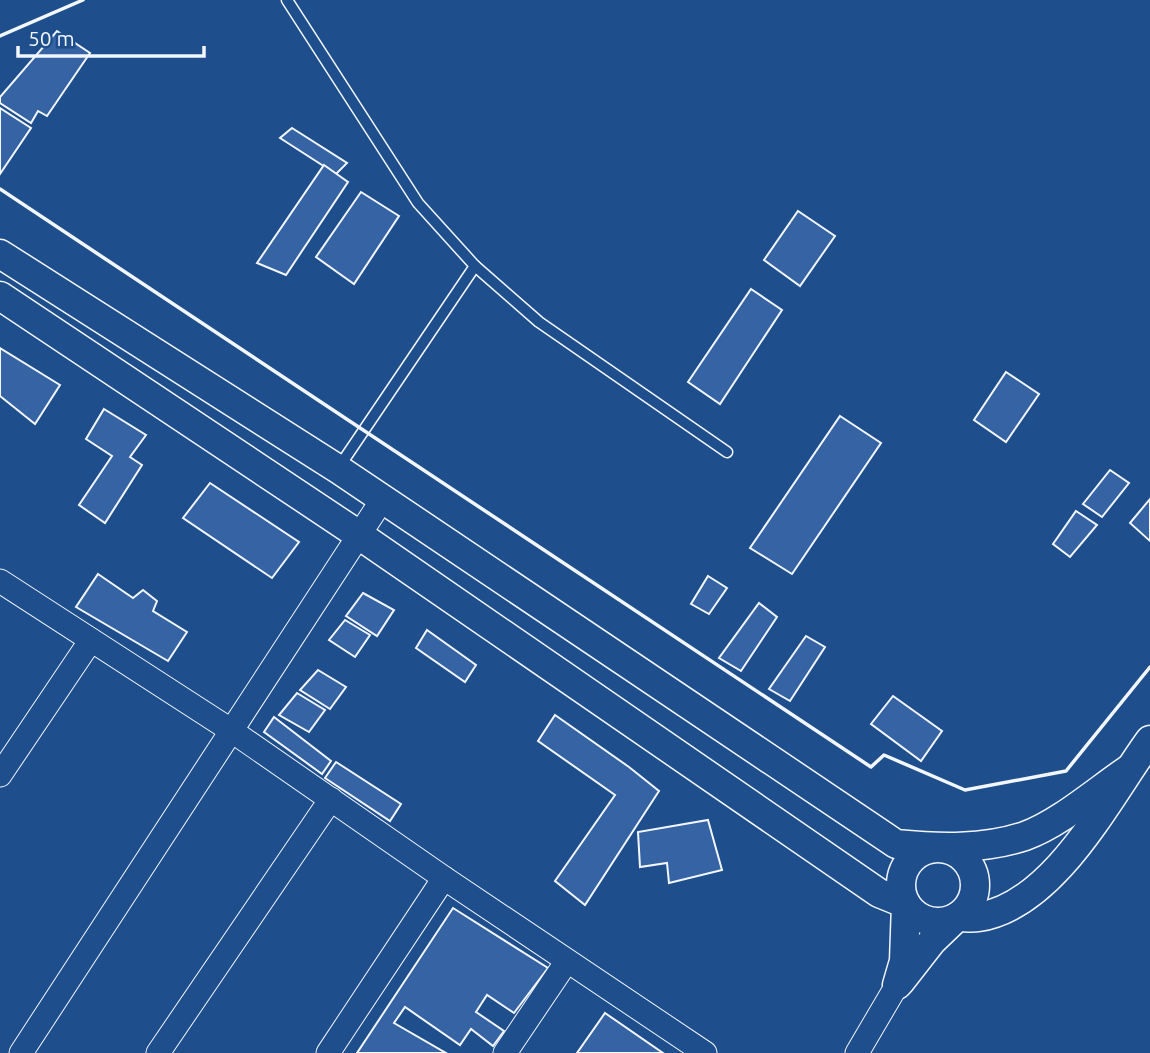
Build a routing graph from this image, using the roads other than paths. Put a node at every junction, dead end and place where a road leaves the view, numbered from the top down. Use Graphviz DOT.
graph roads {
  1 [pos="287,0"];
  2 [pos="0,254"];
  3 [pos="475,266"];
  4 [pos="0,296"];
  5 [pos="727,452"];
  6 [pos="338,469"];
  7 [pos="382,500"];
  8 [pos="359,535"];
  9 [pos="0,581"];
  10 [pos="91,640"];
  11 [pos="232,731"];
  12 [pos="1150,740"];
  13 [pos="1129,769"];
  14 [pos="0,775"];
  15 [pos="331,799"];
  16 [pos="941,847"];
  17 [pos="444,878"];
  18 [pos="906,904"];
  19 [pos="957,916"];
  20 [pos="567,961"];
  21 [pos="897,985"];
  22 [pos="22,1053"];
  23 [pos="158,1053"];
  24 [pos="328,1053"];
  25 [pos="505,1053"];
  26 [pos="705,1053"];
  27 [pos="857,1053"];
  1 -- 3 [label="lane"];
  2 -- 6 [label="street"];
  3 -- 5 [label="lane"];
  3 -- 6 [label="lane"];
  4 -- 8 [label="street"];
  6 -- 7 [label="street"];
  7 -- 8 [label="street"];
  7 -- 16 [label="street"];
  8 -- 11 [label="street"];
  8 -- 18 [label="street"];
  9 -- 10 [label="street"];
  10 -- 11 [label="street"];
  10 -- 14 [label="street"];
  11 -- 15 [label="street"];
  11 -- 22 [label="street"];
  12 -- 13 [label="street"];
  13 -- 16 [label="street"];
  13 -- 19 [label="street"];
  15 -- 17 [label="street"];
  15 -- 23 [label="street"];
  16 -- 18 [label="street"];
  16 -- 19 [label="street"];
  17 -- 20 [label="street"];
  17 -- 24 [label="street"];
  18 -- 19 [label="street"];
  18 -- 21 [label="street"];
  19 -- 21 [label="street"];
  20 -- 25 [label="street"];
  20 -- 26 [label="street"];
  21 -- 27 [label="street"];
}
